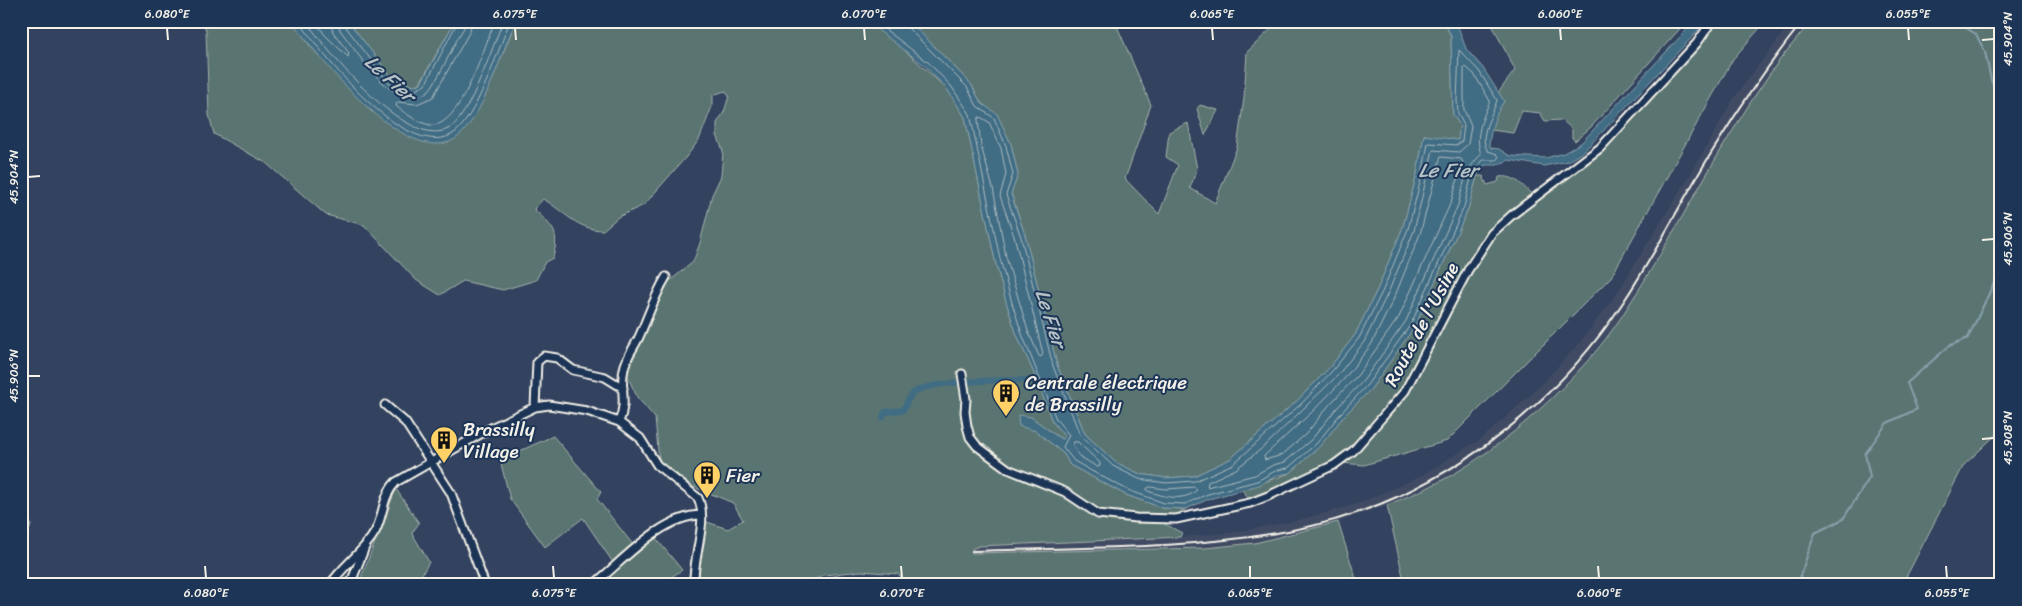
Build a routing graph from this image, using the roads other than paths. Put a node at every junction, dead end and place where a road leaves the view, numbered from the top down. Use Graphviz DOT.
graph roads {
  1 [pos="1712,21"];
  2 [pos="666,277"];
  3 [pos="963,379"];
  4 [pos="623,388"];
  5 [pos="385,405"];
  6 [pos="535,407"];
  7 [pos="619,422"];
  8 [pos="432,460"];
  9 [pos="701,515"];
  10 [pos="368,542"];
  11 [pos="330,585"];
  12 [pos="350,585"];
  13 [pos="485,585"];
  14 [pos="592,585"];
  15 [pos="694,585"];
  16 [pos="819,585"];
  17 [pos="862,585"];
  1 -- 3 [label="street, Route de l'Usine"];
  2 -- 4 [label="street"];
  4 -- 6 [label="street"];
  4 -- 7 [label="street"];
  5 -- 8 [label="street"];
  6 -- 7 [label="street"];
  6 -- 8 [label="street"];
  7 -- 9 [label="street"];
  8 -- 10 [label="street"];
  8 -- 13 [label="street"];
  9 -- 14 [label="street"];
  9 -- 15 [label="street"];
  10 -- 11 [label="street"];
  10 -- 12 [label="street"];
  16 -- 17 [label="street"];
}
